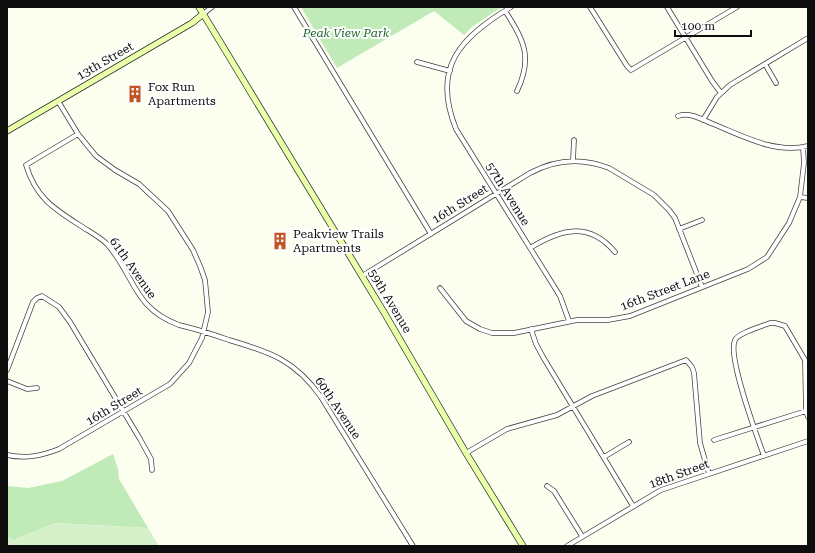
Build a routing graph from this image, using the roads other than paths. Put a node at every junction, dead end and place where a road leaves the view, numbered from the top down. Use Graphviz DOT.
graph roads {
  1 [pos="199,7"];
  2 [pos="212,7"];
  3 [pos="294,7"];
  4 [pos="511,7"];
  5 [pos="590,7"];
  6 [pos="667,7"];
  7 [pos="737,7"];
  8 [pos="505,11"];
  9 [pos="203,14"];
  10 [pos="686,38"];
  11 [pos="808,38"];
  12 [pos="417,62"];
  13 [pos="764,64"];
  14 [pos="450,71"];
  15 [pos="776,83"];
  16 [pos="517,91"];
  17 [pos="721,93"];
  18 [pos="58,101"];
  19 [pos="678,116"];
  20 [pos="704,120"];
  21 [pos="7,131"];
  22 [pos="78,134"];
  23 [pos="574,140"];
  24 [pos="808,146"];
  25 [pos="803,147"];
  26 [pos="573,160"];
  27 [pos="496,194"];
  28 [pos="800,197"];
  29 [pos="808,198"];
  30 [pos="702,220"];
  31 [pos="679,229"];
  32 [pos="431,234"];
  33 [pos="530,248"];
  34 [pos="615,252"];
  35 [pos="362,276"];
  36 [pos="702,287"];
  37 [pos="440,288"];
  38 [pos="569,321"];
  39 [pos="532,329"];
  40 [pos="204,332"];
  41 [pos="7,370"];
  42 [pos="7,381"];
  43 [pos="37,388"];
  44 [pos="573,407"];
  45 [pos="806,411"];
  46 [pos="124,412"];
  47 [pos="808,417"];
  48 [pos="754,427"];
  49 [pos="714,440"];
  50 [pos="808,441"];
  51 [pos="629,442"];
  52 [pos="466,453"];
  53 [pos="7,455"];
  54 [pos="764,456"];
  55 [pos="604,457"];
  56 [pos="152,470"];
  57 [pos="709,474"];
  58 [pos="547,486"];
  59 [pos="633,506"];
  60 [pos="582,536"];
  61 [pos="414,546"];
  62 [pos="523,546"];
  63 [pos="567,546"];
  1 -- 9 [label="main road, 59th Avenue"];
  2 -- 9 [label="street, 13th Street"];
  3 -- 32 [label="street"];
  4 -- 8 [label="street, 57th Avenue"];
  5 -- 10 [label="street"];
  6 -- 10 [label="street"];
  7 -- 10 [label="street"];
  8 -- 14 [label="street, 57th Avenue"];
  8 -- 16 [label="street"];
  9 -- 18 [label="main road, 13th Street"];
  9 -- 35 [label="main road, 59th Avenue"];
  10 -- 17 [label="street"];
  11 -- 13 [label="street"];
  12 -- 14 [label="street"];
  13 -- 15 [label="street"];
  13 -- 17 [label="street"];
  14 -- 27 [label="street, 57th Avenue"];
  17 -- 20 [label="street"];
  18 -- 21 [label="main road, 13th Street"];
  18 -- 22 [label="street"];
  19 -- 20 [label="street"];
  20 -- 25 [label="street"];
  22 -- 40 [label="street"];
  22 -- 40 [label="street, 61th Avenue"];
  23 -- 26 [label="street"];
  24 -- 25 [label="street"];
  25 -- 28 [label="street, 16th Street Lane"];
  26 -- 27 [label="street, 16th Street"];
  26 -- 31 [label="street, 16th Street"];
  27 -- 32 [label="street, 16th Street"];
  27 -- 33 [label="street, 57th Avenue"];
  28 -- 29 [label="street"];
  28 -- 36 [label="street, 16th Street Lane"];
  30 -- 31 [label="street"];
  31 -- 36 [label="street, 16th Street"];
  32 -- 35 [label="street, 16th Street"];
  33 -- 34 [label="street"];
  33 -- 38 [label="street, 57th Avenue"];
  35 -- 52 [label="main road, 59th Avenue"];
  36 -- 38 [label="street, 16th Street Lane"];
  37 -- 39 [label="street, 16th Street Lane"];
  38 -- 39 [label="street, 16th Street Lane"];
  39 -- 44 [label="street"];
  40 -- 46 [label="street, 16th Street"];
  40 -- 61 [label="street, 60th Avenue"];
  41 -- 46 [label="street"];
  42 -- 43 [label="street"];
  44 -- 52 [label="street"];
  44 -- 55 [label="street"];
  44 -- 57 [label="street"];
  45 -- 47 [label="street"];
  45 -- 48 [label="street"];
  45 -- 48 [label="street"];
  46 -- 53 [label="street, 16th Street"];
  46 -- 56 [label="street"];
  48 -- 49 [label="street"];
  48 -- 54 [label="street"];
  50 -- 54 [label="street, 18th Street"];
  51 -- 55 [label="street"];
  52 -- 62 [label="main road, 59th Avenue"];
  54 -- 57 [label="street, 18th Street"];
  55 -- 59 [label="street"];
  57 -- 59 [label="street, 18th Street"];
  58 -- 60 [label="street"];
  59 -- 60 [label="street, 18th Street"];
  60 -- 63 [label="street, 18th Street"];
}
